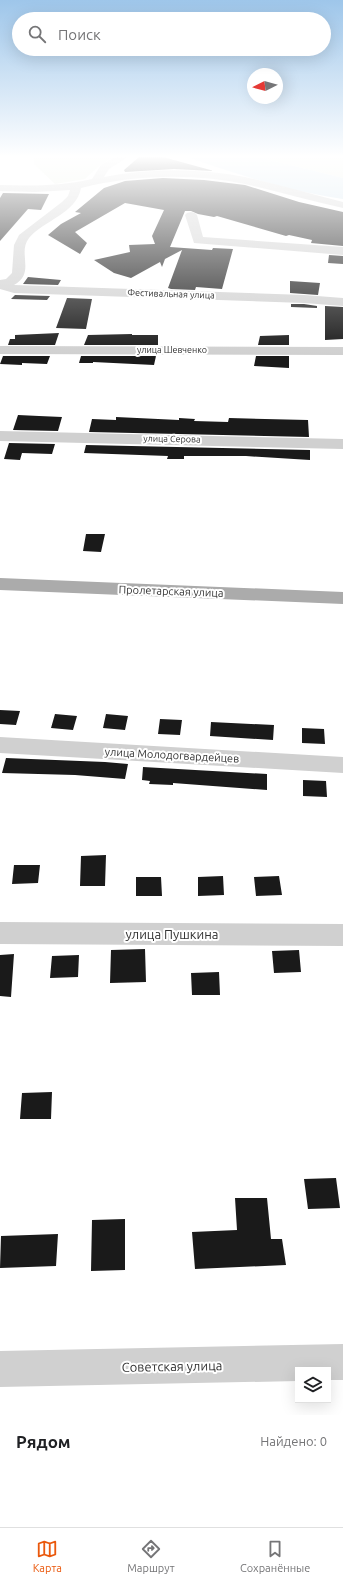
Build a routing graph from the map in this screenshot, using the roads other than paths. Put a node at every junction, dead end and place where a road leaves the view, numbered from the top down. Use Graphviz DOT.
graph roads {
  1 [pos="42,223"];
  2 [pos="193,223"];
  3 [pos="343,251"];
  4 [pos="0,284"];
  5 [pos="343,302"];
  6 [pos="0,350"];
  7 [pos="343,351"];
  8 [pos="0,436"];
  9 [pos="343,444"];
  10 [pos="0,584"];
  11 [pos="343,598"];
  12 [pos="0,745"];
  13 [pos="343,766"];
  14 [pos="0,933"];
  15 [pos="343,935"];
  16 [pos="343,1362"];
  17 [pos="0,1369"];
  1 -- 4 [label="street"];
  2 -- 3 [label="street"];
  4 -- 5 [label="street, Фестивальная улица"];
  6 -- 7 [label="street, улица Шевченко"];
  8 -- 9 [label="street, улица Серова"];
  10 -- 11 [label="main road, Пролетарская улица"];
  12 -- 13 [label="street, улица Молодогвардейцев"];
  14 -- 15 [label="street, улица Пушкина"];
  16 -- 17 [label="street, Советская улица"];
}
